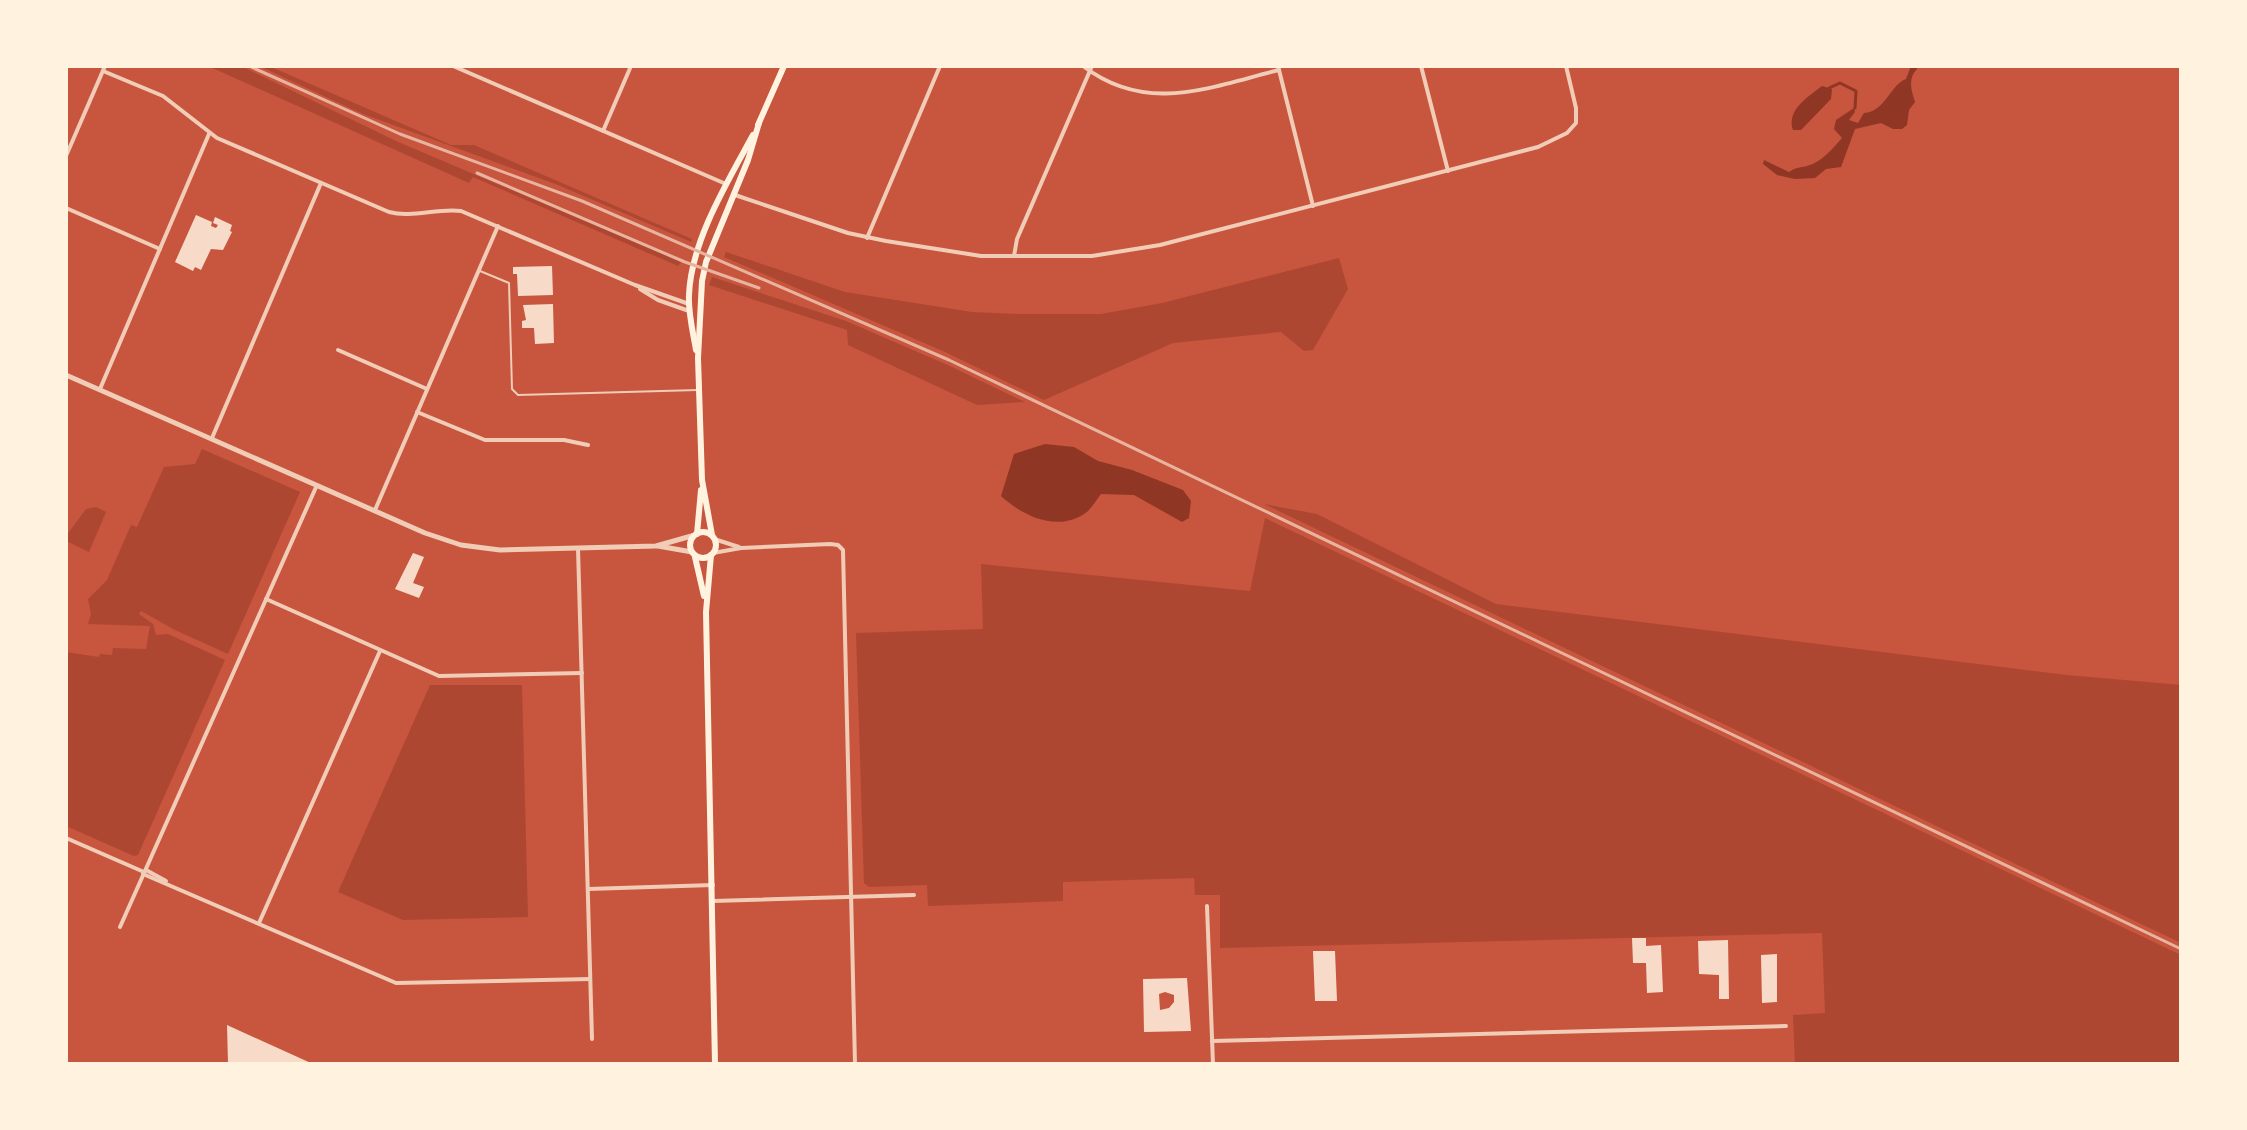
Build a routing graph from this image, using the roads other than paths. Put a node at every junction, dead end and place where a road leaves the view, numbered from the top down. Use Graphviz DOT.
graph roads {
  1 [pos="631,66"];
  2 [pos="784,66"];
  3 [pos="940,66"];
  4 [pos="1083,66"];
  5 [pos="1421,66"];
  6 [pos="1566,66"];
  7 [pos="457,67"];
  8 [pos="104,68"];
  9 [pos="1278,68"];
  10 [pos="1091,69"];
  11 [pos="759,123"];
  12 [pos="603,131"];
  13 [pos="209,134"];
  14 [pos="66,156"];
  15 [pos="1448,171"];
  16 [pos="321,183"];
  17 [pos="728,185"];
  18 [pos="735,195"];
  19 [pos="1313,206"];
  20 [pos="66,208"];
  21 [pos="498,226"];
  22 [pos="867,238"];
  23 [pos="160,249"];
  24 [pos="1014,256"];
  25 [pos="479,270"];
  26 [pos="635,285"];
  27 [pos="690,308"];
  28 [pos="701,309"];
  29 [pos="338,350"];
  30 [pos="698,358"];
  31 [pos="66,375"];
  32 [pos="100,389"];
  33 [pos="427,389"];
  34 [pos="699,390"];
  35 [pos="417,412"];
  36 [pos="212,438"];
  37 [pos="588,445"];
  38 [pos="702,480"];
  39 [pos="317,485"];
  40 [pos="374,511"];
  41 [pos="696,534"];
  42 [pos="713,537"];
  43 [pos="656,546"];
  44 [pos="578,548"];
  45 [pos="741,548"];
  46 [pos="694,553"];
  47 [pos="712,554"];
  48 [pos="266,599"];
  49 [pos="706,612"];
  50 [pos="380,650"];
  51 [pos="582,673"];
  52 [pos="66,838"];
  53 [pos="144,872"];
  54 [pos="713,885"];
  55 [pos="588,889"];
  56 [pos="914,895"];
  57 [pos="853,897"];
  58 [pos="713,901"];
  59 [pos="1207,906"];
  60 [pos="259,923"];
  61 [pos="120,927"];
  62 [pos="590,979"];
  63 [pos="1786,1026"];
  64 [pos="592,1039"];
  65 [pos="1212,1041"];
  66 [pos="715,1064"];
  67 [pos="855,1064"];
  68 [pos="1213,1064"];
  1 -- 12 [label="street"];
  2 -- 11 [label="main road"];
  3 -- 22 [label="street"];
  4 -- 10 [label="street"];
  5 -- 15 [label="street"];
  6 -- 15 [label="street"];
  7 -- 12 [label="street"];
  8 -- 13 [label="street"];
  8 -- 14 [label="street"];
  9 -- 10 [label="street"];
  9 -- 19 [label="street"];
  10 -- 24 [label="street"];
  11 -- 17 [label="main road"];
  11 -- 18 [label="main road"];
  12 -- 17 [label="street"];
  13 -- 16 [label="street"];
  13 -- 23 [label="street"];
  15 -- 19 [label="street"];
  16 -- 21 [label="street"];
  16 -- 36 [label="street"];
  17 -- 18 [label="main road"];
  17 -- 27 [label="main road"];
  18 -- 22 [label="street"];
  18 -- 28 [label="main road"];
  19 -- 24 [label="street"];
  20 -- 23 [label="street"];
  21 -- 25 [label="street"];
  21 -- 26 [label="street"];
  22 -- 24 [label="street"];
  23 -- 32 [label="street"];
  25 -- 33 [label="street"];
  25 -- 34 [label="lane"];
  26 -- 27 [label="street"];
  26 -- 27 [label="street"];
  27 -- 28 [label="main road"];
  27 -- 30 [label="main road"];
  28 -- 30 [label="main road"];
  29 -- 33 [label="street"];
  30 -- 34 [label="main road"];
  31 -- 32 [label="street"];
  32 -- 36 [label="street"];
  33 -- 35 [label="street"];
  34 -- 38 [label="main road"];
  35 -- 37 [label="street"];
  35 -- 40 [label="street"];
  36 -- 39 [label="street"];
  38 -- 41 [label="main road"];
  38 -- 42 [label="main road"];
  39 -- 40 [label="street"];
  39 -- 48 [label="street"];
  40 -- 44 [label="street"];
  41 -- 42 [label="main road"];
  41 -- 43 [label="street"];
  41 -- 46 [label="main road"];
  42 -- 45 [label="street"];
  42 -- 47 [label="main road"];
  43 -- 44 [label="street"];
  43 -- 46 [label="street"];
  44 -- 51 [label="street"];
  45 -- 47 [label="street"];
  45 -- 57 [label="street"];
  46 -- 47 [label="main road"];
  46 -- 49 [label="main road"];
  47 -- 49 [label="main road"];
  48 -- 50 [label="street"];
  48 -- 53 [label="street"];
  49 -- 54 [label="main road"];
  50 -- 51 [label="street"];
  50 -- 60 [label="street"];
  51 -- 55 [label="street"];
  52 -- 53 [label="street"];
  53 -- 60 [label="street"];
  53 -- 61 [label="street"];
  54 -- 55 [label="street"];
  54 -- 58 [label="main road"];
  55 -- 62 [label="street"];
  56 -- 57 [label="street"];
  57 -- 58 [label="street"];
  57 -- 67 [label="street"];
  58 -- 66 [label="main road"];
  59 -- 65 [label="street"];
  60 -- 62 [label="street"];
  62 -- 64 [label="street"];
  63 -- 65 [label="street"];
  65 -- 68 [label="street"];
}
